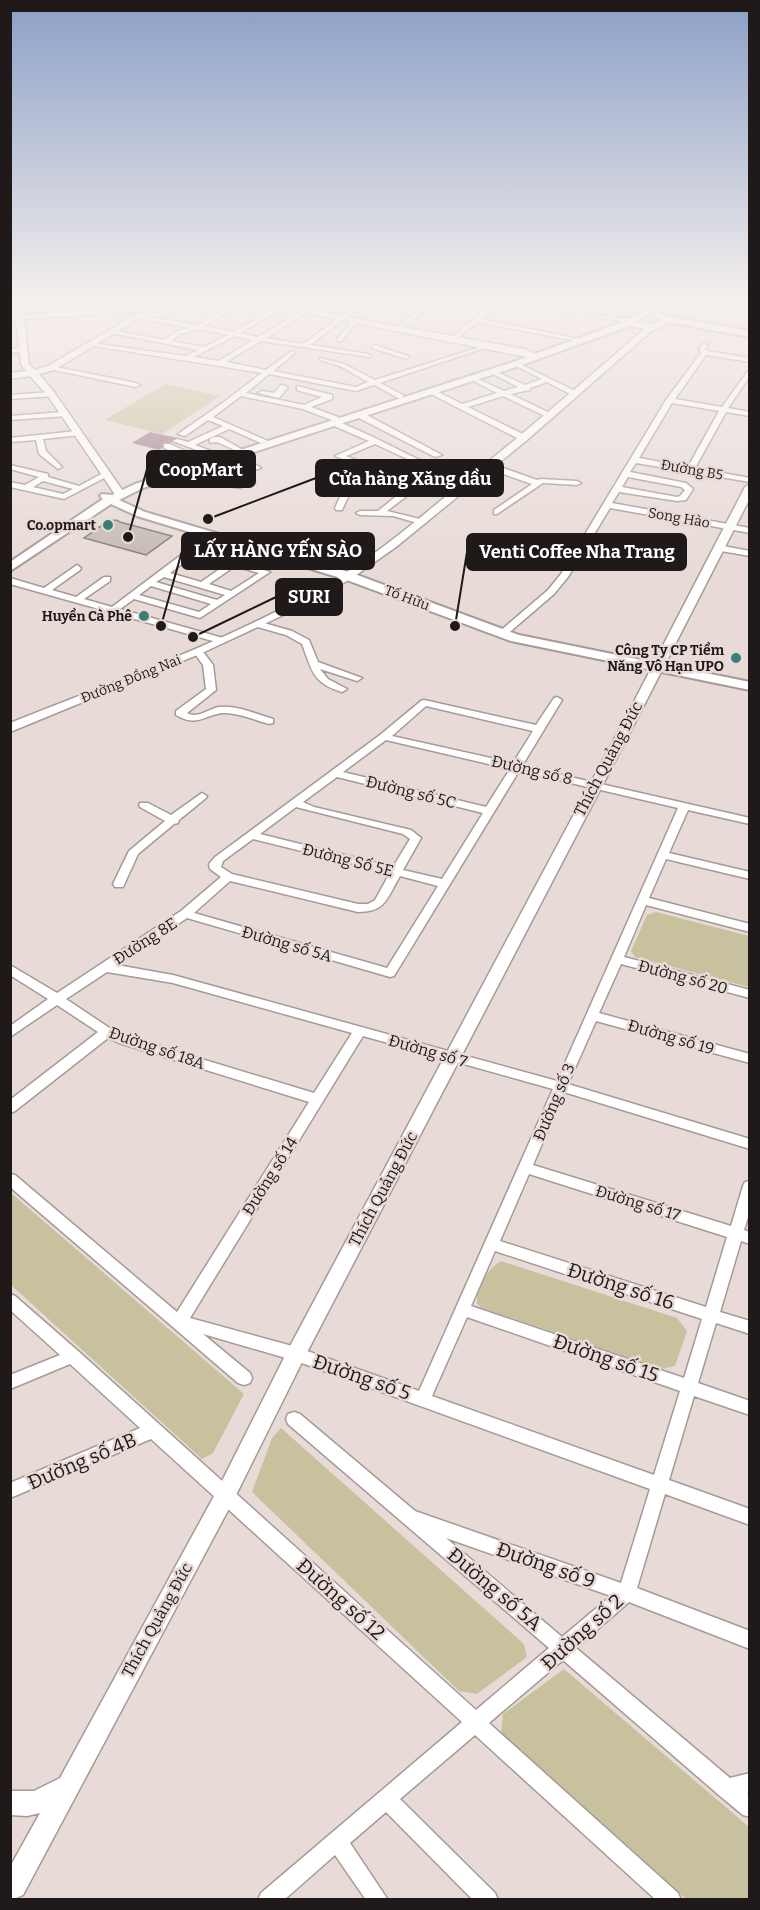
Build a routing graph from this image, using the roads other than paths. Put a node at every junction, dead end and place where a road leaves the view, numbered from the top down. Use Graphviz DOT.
graph roads {
  1 [pos="48,391"];
  2 [pos="280,391"];
  3 [pos="301,391"];
  4 [pos="387,391"];
  5 [pos="497,391"];
  6 [pos="519,391"];
  7 [pos="571,391"];
  8 [pos="676,391"];
  9 [pos="736,391"];
  10 [pos="244,392"];
  11 [pos="427,392"];
  12 [pos="575,393"];
  13 [pos="51,394"];
  14 [pos="10,396"];
  15 [pos="506,396"];
  16 [pos="403,399"];
  17 [pos="670,400"];
  18 [pos="305,406"];
  19 [pos="461,407"];
  20 [pos="724,409"];
  21 [pos="64,414"];
  22 [pos="750,414"];
  23 [pos="360,415"];
  24 [pos="549,416"];
  25 [pos="207,417"];
  26 [pos="10,418"];
  27 [pos="335,421"];
  28 [pos="230,426"];
  29 [pos="77,433"];
  30 [pos="39,437"];
  31 [pos="524,438"];
  32 [pos="10,440"];
  33 [pos="213,441"];
  34 [pos="264,441"];
  35 [pos="374,442"];
  36 [pos="190,444"];
  37 [pos="168,446"];
  38 [pos="236,452"];
  39 [pos="438,455"];
  40 [pos="211,460"];
  41 [pos="634,460"];
  42 [pos="422,463"];
  43 [pos="489,466"];
  44 [pos="10,467"];
  45 [pos="58,467"];
  46 [pos="257,468"];
  47 [pos="369,468"];
  48 [pos="226,470"];
  49 [pos="690,470"];
  50 [pos="440,474"];
  51 [pos="626,474"];
  52 [pos="106,475"];
  53 [pos="42,478"];
  54 [pos="750,480"];
  55 [pos="251,482"];
  56 [pos="468,482"];
  57 [pos="537,483"];
  58 [pos="577,483"];
  59 [pos="10,484"];
  60 [pos="238,486"];
  61 [pos="750,487"];
  62 [pos="26,488"];
  63 [pos="78,488"];
  64 [pos="618,489"];
  65 [pos="113,495"];
  66 [pos="609,505"];
  67 [pos="339,508"];
  68 [pos="497,512"];
  69 [pos="360,513"];
  70 [pos="379,514"];
  71 [pos="421,522"];
  72 [pos="728,527"];
  73 [pos="750,531"];
  74 [pos="213,537"];
  75 [pos="254,548"];
  76 [pos="718,548"];
  77 [pos="192,551"];
  78 [pos="750,554"];
  79 [pos="10,562"];
  80 [pos="235,563"];
  81 [pos="10,568"];
  82 [pos="77,568"];
  83 [pos="162,573"];
  84 [pos="348,576"];
  85 [pos="107,579"];
  86 [pos="10,581"];
  87 [pos="149,583"];
  88 [pos="202,585"];
  89 [pos="45,591"];
  90 [pos="231,594"];
  91 [pos="132,596"];
  92 [pos="77,600"];
  93 [pos="217,603"];
  94 [pos="113,610"];
  95 [pos="257,624"];
  96 [pos="502,634"];
  97 [pos="220,640"];
  98 [pos="198,651"];
  99 [pos="314,664"];
  100 [pos="657,667"];
  101 [pos="357,678"];
  102 [pos="750,686"];
  103 [pos="342,690"];
  104 [pos="557,700"];
  105 [pos="269,721"];
  106 [pos="10,728"];
  107 [pos="539,729"];
  108 [pos="384,737"];
  109 [pos="516,767"];
  110 [pos="333,773"];
  111 [pos="594,785"];
  112 [pos="202,796"];
  113 [pos="295,803"];
  114 [pos="144,805"];
  115 [pos="684,806"];
  116 [pos="488,811"];
  117 [pos="174,821"];
  118 [pos="750,821"];
  119 [pos="251,835"];
  120 [pos="662,855"];
  121 [pos="397,872"];
  122 [pos="750,876"];
  123 [pos="228,877"];
  124 [pos="119,884"];
  125 [pos="446,884"];
  126 [pos="642,900"];
  127 [pos="185,914"];
  128 [pos="750,928"];
  129 [pos="617,959"];
  130 [pos="104,967"];
  131 [pos="10,969"];
  132 [pos="750,994"];
  133 [pos="57,999"];
  134 [pos="592,1016"];
  135 [pos="360,1031"];
  136 [pos="107,1032"];
  137 [pos="10,1033"];
  138 [pos="452,1058"];
  139 [pos="750,1059"];
  140 [pos="559,1086"];
  141 [pos="317,1099"];
  142 [pos="10,1108"];
  143 [pos="750,1144"];
  144 [pos="526,1168"];
  145 [pos="10,1179"];
  146 [pos="750,1186"];
  147 [pos="742,1236"];
  148 [pos="492,1244"];
  149 [pos="10,1300"];
  150 [pos="462,1309"];
  151 [pos="710,1315"];
  152 [pos="180,1321"];
  153 [pos="750,1328"];
  154 [pos="296,1354"];
  155 [pos="73,1356"];
  156 [pos="244,1378"];
  157 [pos="10,1382"];
  158 [pos="690,1387"];
  159 [pos="423,1399"];
  160 [pos="750,1407"];
  161 [pos="294,1419"];
  162 [pos="154,1430"];
  163 [pos="660,1485"];
  164 [pos="10,1491"];
  165 [pos="226,1494"];
  166 [pos="408,1517"];
  167 [pos="750,1517"];
  168 [pos="627,1593"];
  169 [pos="750,1640"];
  170 [pos="565,1648"];
  171 [pos="477,1722"];
  172 [pos="750,1782"];
  173 [pos="66,1787"];
  174 [pos="727,1789"];
  175 [pos="386,1799"];
  176 [pos="10,1803"];
  177 [pos="750,1808"];
  178 [pos="337,1841"];
  179 [pos="14,1887"];
  180 [pos="268,1899"];
  181 [pos="378,1899"];
  182 [pos="488,1899"];
  183 [pos="671,1899"];
  1 -- 13 [label="street"];
  2 -- 10 [label="street"];
  3 -- 18 [label="street"];
  4 -- 16 [label="street"];
  5 -- 15 [label="street"];
  6 -- 15 [label="street"];
  7 -- 12 [label="street"];
  8 -- 17 [label="street"];
  9 -- 20 [label="street"];
  10 -- 18 [label="street"];
  10 -- 25 [label="street"];
  11 -- 16 [label="main road"];
  11 -- 19 [label="street"];
  12 -- 24 [label="street, Đường Đồng Nai"];
  13 -- 14 [label="street"];
  13 -- 21 [label="street"];
  15 -- 19 [label="street"];
  15 -- 24 [label="street"];
  16 -- 23 [label="main road"];
  16 -- 27 [label="main road"];
  17 -- 20 [label="street"];
  17 -- 41 [label="street"];
  18 -- 27 [label="street"];
  19 -- 31 [label="street"];
  20 -- 22 [label="street"];
  20 -- 49 [label="street"];
  21 -- 26 [label="street"];
  21 -- 29 [label="street"];
  23 -- 27 [label="main road"];
  23 -- 39 [label="street"];
  24 -- 31 [label="street, Đường Đồng Nai"];
  25 -- 28 [label="street"];
  25 -- 36 [label="street"];
  27 -- 34 [label="main road"];
  27 -- 35 [label="street"];
  27 -- 38 [label="main road"];
  28 -- 34 [label="street"];
  28 -- 36 [label="street"];
  29 -- 30 [label="street"];
  29 -- 52 [label="street"];
  30 -- 32 [label="street"];
  30 -- 45 [label="street"];
  31 -- 43 [label="street, Đường Đồng Nai"];
  33 -- 38 [label="street"];
  34 -- 38 [label="main road"];
  35 -- 42 [label="street"];
  35 -- 47 [label="street"];
  36 -- 40 [label="street"];
  37 -- 40 [label="street"];
  38 -- 40 [label="main road"];
  38 -- 46 [label="street"];
  40 -- 48 [label="street"];
  40 -- 65 [label="main road"];
  41 -- 49 [label="street, Đường B5"];
  41 -- 51 [label="street"];
  42 -- 47 [label="street"];
  42 -- 50 [label="street"];
  43 -- 56 [label="street, Đường Đồng Nai"];
  43 -- 57 [label="street"];
  44 -- 53 [label="street"];
  47 -- 67 [label="street"];
  48 -- 55 [label="street"];
  48 -- 60 [label="street"];
  49 -- 54 [label="street, Đường B5"];
  50 -- 56 [label="street"];
  50 -- 70 [label="street"];
  51 -- 64 [label="street"];
  51 -- 64 [label="street"];
  52 -- 63 [label="street"];
  52 -- 65 [label="street"];
  53 -- 62 [label="street"];
  53 -- 63 [label="street"];
  56 -- 71 [label="street, Đường Đồng Nai"];
  57 -- 58 [label="street"];
  57 -- 68 [label="street"];
  59 -- 62 [label="street"];
  61 -- 72 [label="street, Thích Quảng Đức"];
  62 -- 63 [label="street"];
  64 -- 66 [label="street"];
  65 -- 74 [label="main road, Tố Hữu"];
  65 -- 79 [label="main road"];
  65 -- 81 [label="main road"];
  66 -- 72 [label="street, Song Hào"];
  66 -- 96 [label="street"];
  69 -- 70 [label="street"];
  70 -- 71 [label="street"];
  71 -- 84 [label="street, Đường Đồng Nai"];
  72 -- 73 [label="street, Song Hào"];
  72 -- 76 [label="street, Thích Quảng Đức"];
  74 -- 75 [label="main road, Tố Hữu"];
  74 -- 77 [label="street"];
  75 -- 80 [label="street"];
  75 -- 84 [label="main road, Tố Hữu"];
  76 -- 78 [label="street"];
  76 -- 100 [label="street, Thích Quảng Đức"];
  77 -- 80 [label="street"];
  77 -- 83 [label="street"];
  80 -- 88 [label="street"];
  80 -- 90 [label="street"];
  82 -- 89 [label="street"];
  83 -- 87 [label="street"];
  83 -- 88 [label="street"];
  84 -- 95 [label="street, Đường Đồng Nai"];
  84 -- 96 [label="main road, Tố Hữu"];
  85 -- 92 [label="street"];
  86 -- 89 [label="street"];
  87 -- 91 [label="street"];
  87 -- 93 [label="street"];
  88 -- 90 [label="street"];
  89 -- 92 [label="street"];
  90 -- 93 [label="street"];
  91 -- 93 [label="street"];
  91 -- 94 [label="street"];
  92 -- 94 [label="street"];
  94 -- 97 [label="street"];
  95 -- 97 [label="street, Đường Đồng Nai"];
  95 -- 99 [label="street"];
  96 -- 100 [label="main road, Tố Hữu"];
  97 -- 98 [label="street, Đường Đồng Nai"];
  98 -- 105 [label="street"];
  98 -- 106 [label="street, Đường Đồng Nai"];
  99 -- 101 [label="street"];
  99 -- 103 [label="street"];
  100 -- 102 [label="main road, Tố Hữu"];
  100 -- 111 [label="street, Thích Quảng Đức"];
  104 -- 107 [label="street"];
  107 -- 108 [label="street"];
  107 -- 109 [label="street"];
  108 -- 109 [label="street, Đường số 8"];
  108 -- 110 [label="street"];
  109 -- 111 [label="street, Đường số 8"];
  109 -- 116 [label="street"];
  110 -- 113 [label="street"];
  110 -- 116 [label="street, Đường số 5C"];
  111 -- 115 [label="street, Đường số 8"];
  111 -- 138 [label="street, Thích Quảng Đức"];
  112 -- 117 [label="street"];
  113 -- 119 [label="street"];
  113 -- 121 [label="street"];
  114 -- 117 [label="street"];
  115 -- 118 [label="street, Đường số 8"];
  115 -- 120 [label="street, Đường số 3"];
  116 -- 125 [label="street"];
  117 -- 124 [label="street"];
  119 -- 121 [label="street, Đường Số 5E"];
  119 -- 123 [label="street"];
  120 -- 122 [label="street"];
  120 -- 126 [label="street, Đường số 3"];
  121 -- 123 [label="street"];
  121 -- 125 [label="street, Đường Số 5E"];
  123 -- 127 [label="street, Đường 8E"];
  125 -- 127 [label="street, Đường số 5A"];
  126 -- 128 [label="street"];
  126 -- 129 [label="street, Đường số 3"];
  127 -- 130 [label="street, Đường 8E"];
  129 -- 132 [label="street, Đường số 20"];
  129 -- 134 [label="street, Đường số 3"];
  130 -- 133 [label="street, Đường 8E"];
  130 -- 135 [label="street, Đường số 7"];
  131 -- 133 [label="street, Đường số 18A"];
  133 -- 136 [label="street, Đường số 18A"];
  133 -- 137 [label="street, Đường 8E"];
  134 -- 139 [label="street, Đường số 19"];
  134 -- 140 [label="street, Đường số 3"];
  135 -- 138 [label="street, Đường số 7"];
  135 -- 141 [label="street, Đường số 14"];
  136 -- 141 [label="street, Đường số 18A"];
  136 -- 142 [label="street"];
  138 -- 140 [label="street, Đường số 7"];
  138 -- 154 [label="street, Thích Quảng Đức"];
  140 -- 143 [label="street, Đường số 7"];
  140 -- 144 [label="street, Đường số 3"];
  141 -- 152 [label="street, Đường số 14"];
  144 -- 147 [label="street, Đường số 17"];
  144 -- 148 [label="street, Đường số 3"];
  145 -- 152 [label="street, Đường số 5"];
  146 -- 147 [label="street, Đường số 2"];
  147 -- 151 [label="street, Đường số 2"];
  148 -- 150 [label="street, Đường số 3"];
  148 -- 151 [label="street, Đường số 16"];
  149 -- 155 [label="street, Đường số 12"];
  150 -- 158 [label="street, Đường số 15"];
  150 -- 159 [label="street, Đường số 3"];
  151 -- 153 [label="street, Đường số 16"];
  151 -- 158 [label="street, Đường số 2"];
  152 -- 154 [label="street, Đường số 5"];
  152 -- 156 [label="street"];
  154 -- 159 [label="street, Đường số 5"];
  154 -- 165 [label="street, Thích Quảng Đức"];
  155 -- 157 [label="street"];
  155 -- 162 [label="street, Đường số 12"];
  158 -- 160 [label="street, Đường số 15"];
  158 -- 163 [label="street, Đường số 2"];
  159 -- 163 [label="street, Đường số 5"];
  161 -- 166 [label="street, Đường số 5A"];
  162 -- 164 [label="street, Đường số 4B"];
  162 -- 165 [label="street, Đường số 12"];
  163 -- 167 [label="street, Đường số 5"];
  163 -- 168 [label="street, Đường số 2"];
  165 -- 171 [label="street, Đường số 12"];
  165 -- 173 [label="street, Thích Quảng Đức"];
  166 -- 168 [label="street, Đường số 9"];
  166 -- 170 [label="street, Đường số 5A"];
  168 -- 169 [label="street, Đường số 9"];
  168 -- 170 [label="street, Đường số 2"];
  170 -- 171 [label="street, Đường số 2"];
  170 -- 174 [label="street, Đường số 5A"];
  171 -- 175 [label="street, Đường số 2"];
  171 -- 183 [label="street, Đường số 12"];
  172 -- 174 [label="street"];
  173 -- 176 [label="street"];
  173 -- 179 [label="street, Thích Quảng Đức"];
  174 -- 177 [label="street, Đường số 5A"];
  175 -- 178 [label="street, Đường số 2"];
  175 -- 182 [label="street"];
  178 -- 180 [label="street, Đường số 2"];
  178 -- 181 [label="street"];
}
